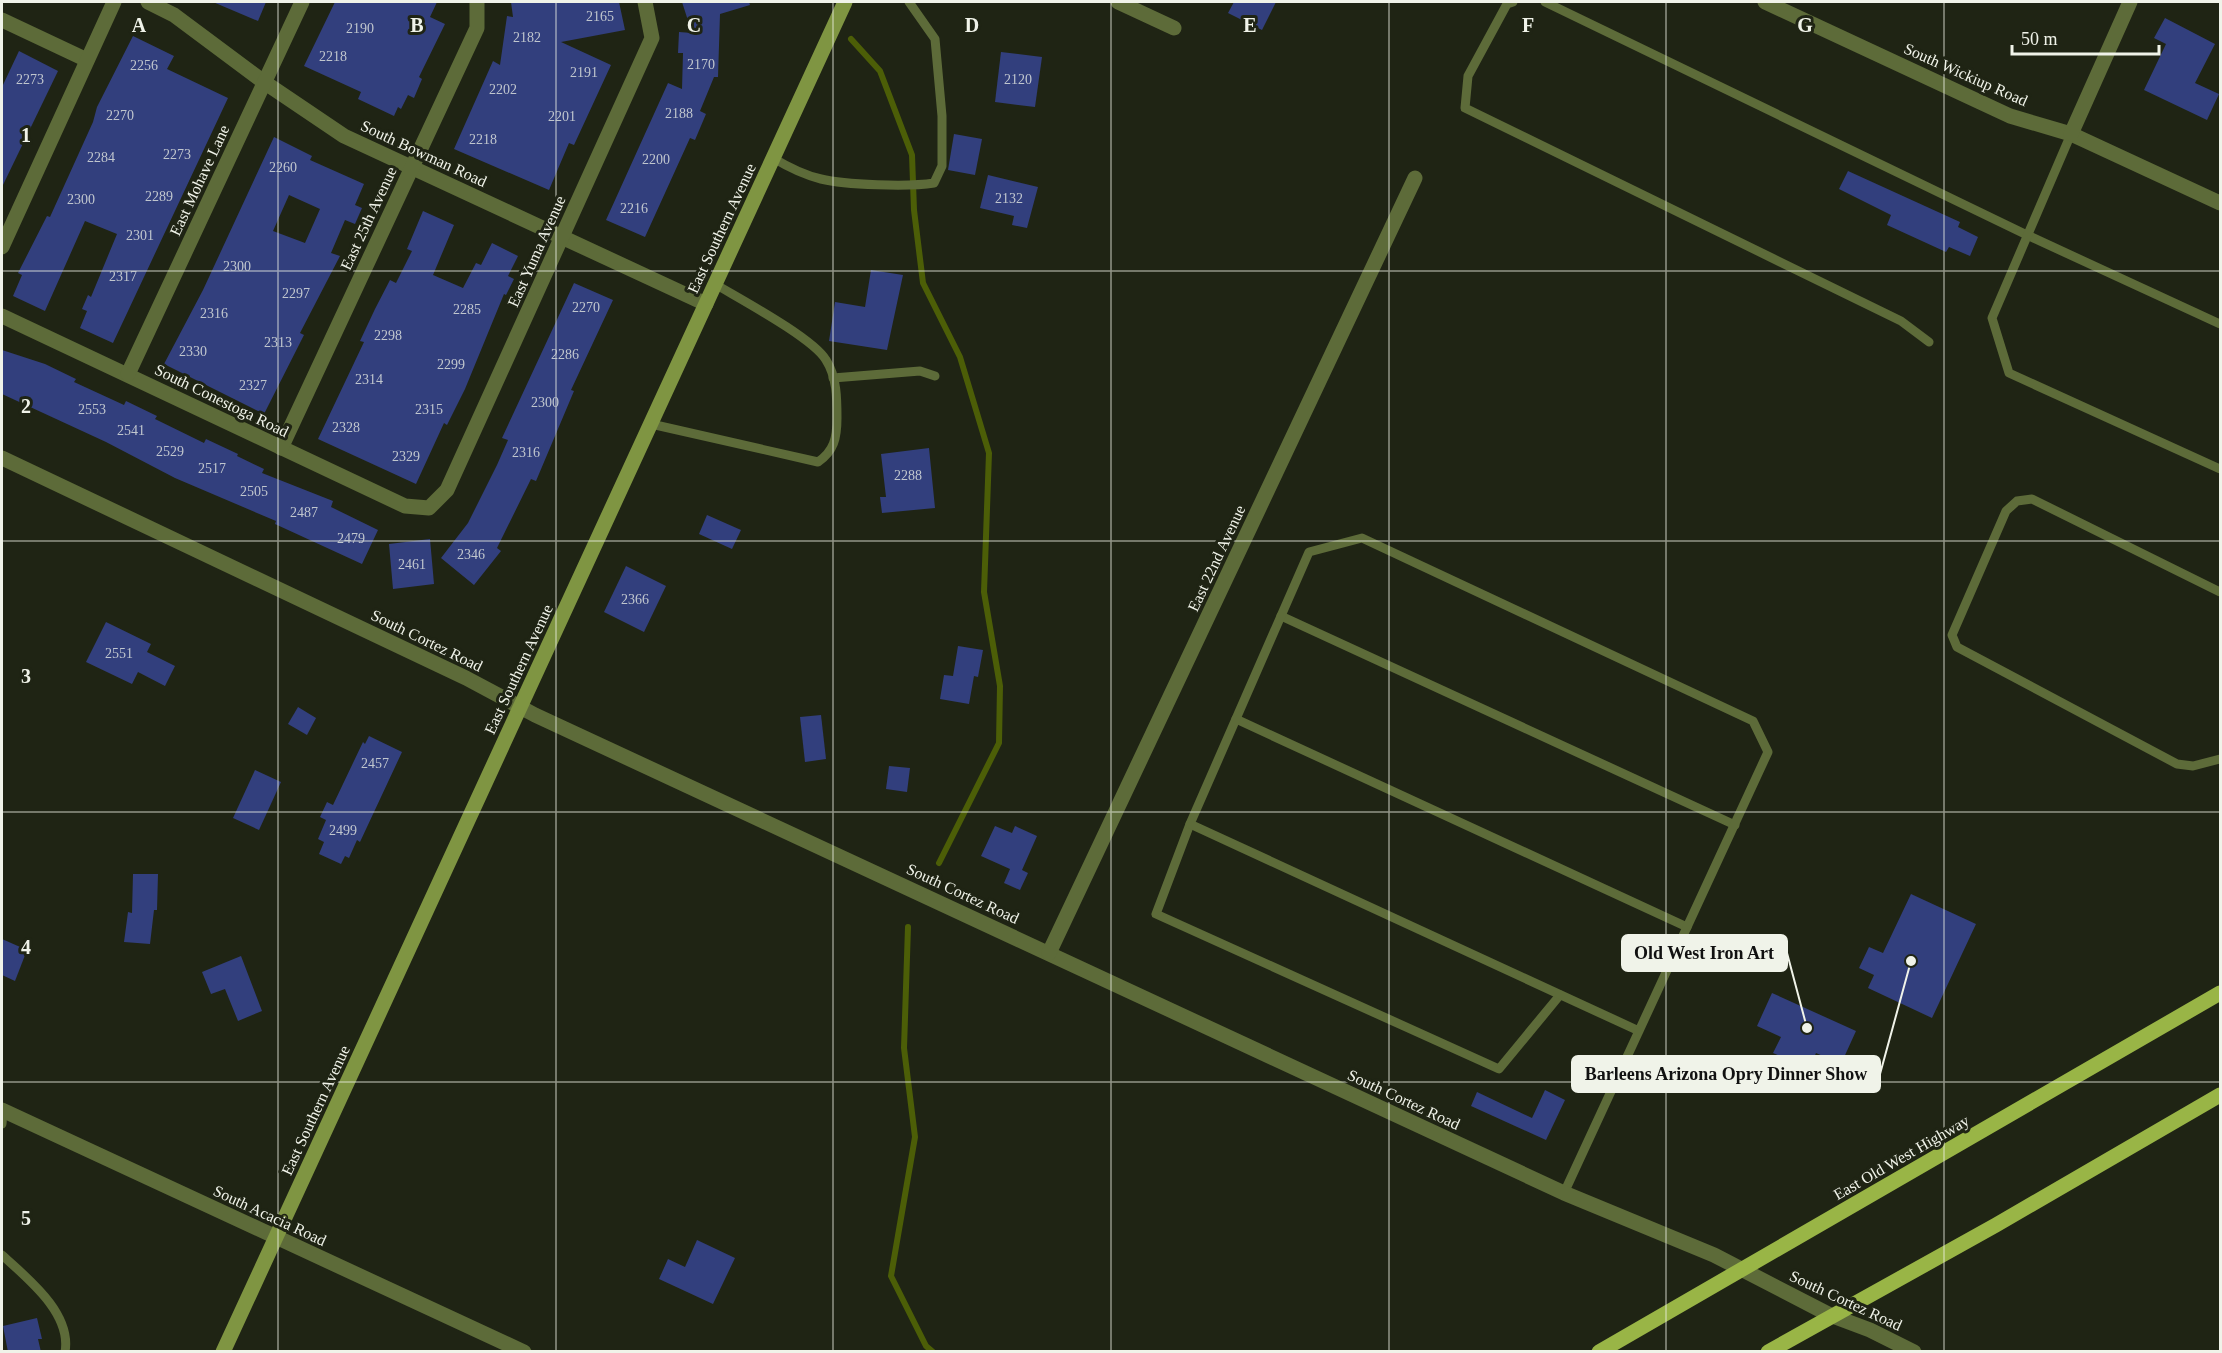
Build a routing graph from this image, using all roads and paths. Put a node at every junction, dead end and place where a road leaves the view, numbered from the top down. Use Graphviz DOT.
graph roads {
  1 [pos="114,2"];
  2 [pos="148,2"];
  3 [pos="302,2"];
  4 [pos="477,2"];
  5 [pos="645,2"];
  6 [pos="845,2"];
  7 [pos="909,2"];
  8 [pos="1118,2"];
  9 [pos="1513,2"];
  10 [pos="1545,2"];
  11 [pos="1765,2"];
  12 [pos="2130,2"];
  13 [pos="2,20"];
  14 [pos="1174,28"];
  15 [pos="87,60"];
  16 [pos="264,82"];
  17 [pos="2071,134"];
  18 [pos="773,158"];
  19 [pos="412,168"];
  20 [pos="1415,178"];
  21 [pos="2220,203"];
  22 [pos="2027,235"];
  23 [pos="562,237"];
  24 [pos="2,247"];
  25 [pos="715,284"];
  26 [pos="706,304"];
  27 [pos="2,316"];
  28 [pos="2220,324"];
  29 [pos="1929,342"];
  30 [pos="128,374"];
  31 [pos="935,376"];
  32 [pos="833,378"];
  33 [pos="651,424"];
  34 [pos="280,448"];
  35 [pos="2,458"];
  36 [pos="2220,469"];
  37 [pos="429,508"];
  38 [pos="2220,592"];
  39 [pos="1281,616"];
  40 [pos="521,706"];
  41 [pos="1236,719"];
  42 [pos="2220,759"];
  43 [pos="1190,824"];
  44 [pos="1735,825"];
  45 [pos="1687,927"];
  46 [pos="1049,953"];
  47 [pos="2220,993"];
  48 [pos="1560,994"];
  49 [pos="1639,1031"];
  50 [pos="2220,1095"];
  51 [pos="2,1115"];
  52 [pos="1564,1193"];
  53 [pos="276,1238"];
  54 [pos="2,1255"];
  55 [pos="1741,1270"];
  56 [pos="1830,1315"];
  57 [pos="65,1352"];
  58 [pos="223,1352"];
  59 [pos="524,1352"];
  60 [pos="1599,1352"];
  61 [pos="1768,1352"];
  62 [pos="1914,1352"];
  1 -- 15 [label="street"];
  2 -- 16 [label="street, South Bowman Road"];
  3 -- 16 [label="street, East Mohave Lane"];
  4 -- 19 [label="street, East 25th Avenue"];
  5 -- 23 [label="street, East Yuma Avenue"];
  6 -- 18 [label="street, East Southern Avenue"];
  7 -- 18 [label="lane"];
  8 -- 14 [label="street"];
  9 -- 29 [label="lane"];
  10 -- 22 [label="lane"];
  11 -- 17 [label="street, South Wickiup Road"];
  12 -- 17 [label="street"];
  13 -- 15 [label="street"];
  15 -- 24 [label="street"];
  16 -- 19 [label="street, South Bowman Road"];
  16 -- 30 [label="street, East Mohave Lane"];
  17 -- 21 [label="street, South Wickiup Road"];
  17 -- 22 [label="lane"];
  18 -- 25 [label="street, East Southern Avenue"];
  19 -- 23 [label="street, South Bowman Road"];
  19 -- 34 [label="street, East 25th Avenue"];
  20 -- 46 [label="street, East 22nd Avenue"];
  22 -- 28 [label="lane"];
  22 -- 36 [label="lane"];
  23 -- 26 [label="street, South Bowman Road"];
  23 -- 37 [label="street, East Yuma Avenue"];
  25 -- 26 [label="street, East Southern Avenue"];
  25 -- 32 [label="lane"];
  26 -- 33 [label="street, East Southern Avenue"];
  27 -- 30 [label="street, South Conestoga Road"];
  30 -- 34 [label="street, South Conestoga Road"];
  31 -- 32 [label="lane"];
  32 -- 33 [label="lane"];
  33 -- 40 [label="street, East Southern Avenue"];
  34 -- 37 [label="street, South Conestoga Road"];
  35 -- 40 [label="street, South Cortez Road"];
  38 -- 42 [label="lane"];
  39 -- 41 [label="lane"];
  39 -- 44 [label="lane"];
  39 -- 44 [label="lane"];
  40 -- 46 [label="street, South Cortez Road"];
  40 -- 53 [label="street, East Southern Avenue"];
  41 -- 43 [label="lane"];
  41 -- 45 [label="lane"];
  43 -- 48 [label="lane"];
  43 -- 48 [label="lane"];
  44 -- 45 [label="lane"];
  45 -- 49 [label="lane"];
  46 -- 52 [label="street, South Cortez Road"];
  47 -- 55 [label="main road, East Old West Highway"];
  48 -- 49 [label="lane"];
  49 -- 52 [label="lane"];
  50 -- 56 [label="main road"];
  51 -- 53 [label="street, South Acacia Road"];
  52 -- 55 [label="street, South Cortez Road"];
  53 -- 58 [label="street, East Southern Avenue"];
  53 -- 59 [label="street, South Acacia Road"];
  54 -- 57 [label="lane"];
  55 -- 56 [label="street, South Cortez Road"];
  55 -- 60 [label="main road, East Old West Highway"];
  56 -- 61 [label="main road"];
  56 -- 62 [label="street, South Cortez Road"];
}
